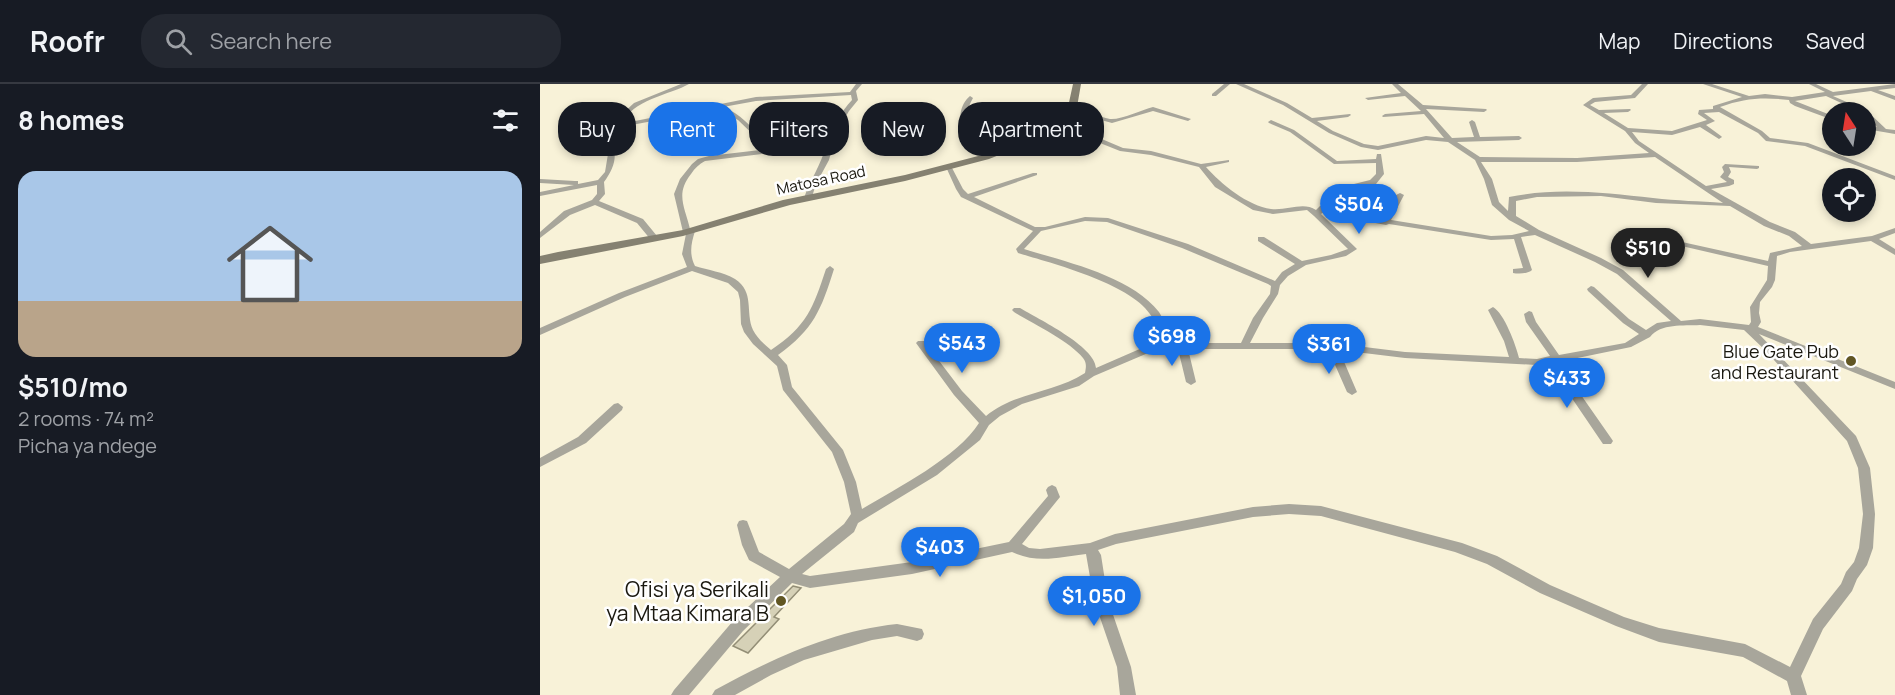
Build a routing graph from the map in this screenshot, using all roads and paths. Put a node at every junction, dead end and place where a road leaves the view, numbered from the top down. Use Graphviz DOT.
graph roads {
  1 [pos="686,84"];
  2 [pos="859,84"];
  3 [pos="1077,84"];
  4 [pos="1227,84"];
  5 [pos="1239,84"];
  6 [pos="1395,84"];
  7 [pos="1645,84"];
  8 [pos="1706,84"];
  9 [pos="1812,84"];
  10 [pos="1895,86"];
  11 [pos="1870,88"];
  12 [pos="854,93"];
  13 [pos="1214,94"];
  14 [pos="1405,94"];
  15 [pos="1828,94"];
  16 [pos="970,98"];
  17 [pos="1368,98"];
  18 [pos="1751,98"];
  19 [pos="1895,98"];
  20 [pos="1792,99"];
  21 [pos="967,102"];
  22 [pos="1073,102"];
  23 [pos="1844,102"];
  24 [pos="737,103"];
  25 [pos="636,104"];
  26 [pos="849,107"];
  27 [pos="1421,107"];
  28 [pos="1484,110"];
  29 [pos="1628,110"];
  30 [pos="1719,110"];
  31 [pos="1427,112"];
  32 [pos="1598,112"];
  33 [pos="1822,114"];
  34 [pos="737,115"];
  35 [pos="1348,115"];
  36 [pos="1385,116"];
  37 [pos="1104,119"];
  38 [pos="1188,119"];
  39 [pos="1312,120"];
  40 [pos="1271,122"];
  41 [pos="1472,122"];
  42 [pos="1876,123"];
  43 [pos="1702,125"];
  44 [pos="749,126"];
  45 [pos="1876,129"];
  46 [pos="1627,130"];
  47 [pos="1884,130"];
  48 [pos="1895,132"];
  49 [pos="1719,136"];
  50 [pos="1477,138"];
  51 [pos="1519,138"];
  52 [pos="1450,140"];
  53 [pos="1104,141"];
  54 [pos="1378,148"];
  55 [pos="749,154"];
  56 [pos="1656,155"];
  57 [pos="611,156"];
  58 [pos="826,156"];
  59 [pos="987,156"];
  60 [pos="1227,161"];
  61 [pos="1380,161"];
  62 [pos="1478,161"];
  63 [pos="1201,166"];
  64 [pos="949,167"];
  65 [pos="1757,167"];
  66 [pos="1035,174"];
  67 [pos="1895,178"];
  68 [pos="540,181"];
  69 [pos="600,182"];
  70 [pos="580,186"];
  71 [pos="1704,188"];
  72 [pos="1341,190"];
  73 [pos="540,194"];
  74 [pos="1400,195"];
  75 [pos="968,197"];
  76 [pos="808,198"];
  77 [pos="595,202"];
  78 [pos="1731,205"];
  79 [pos="1317,214"];
  80 [pos="1512,218"];
  81 [pos="1386,223"];
  82 [pos="1038,230"];
  83 [pos="1895,230"];
  84 [pos="689,231"];
  85 [pos="1536,232"];
  86 [pos="540,236"];
  87 [pos="1517,236"];
  88 [pos="654,238"];
  89 [pos="1873,238"];
  90 [pos="1261,239"];
  91 [pos="1676,242"];
  92 [pos="1809,247"];
  93 [pos="1895,253"];
  94 [pos="540,260"];
  95 [pos="1301,264"];
  96 [pos="1772,264"];
  97 [pos="692,267"];
  98 [pos="830,269"];
  99 [pos="1516,271"];
  100 [pos="1276,285"];
  101 [pos="1591,289"];
  102 [pos="1017,310"];
  103 [pos="1493,310"];
  104 [pos="1529,314"];
  105 [pos="1677,322"];
  106 [pos="1750,329"];
  107 [pos="540,332"];
  108 [pos="1647,335"];
  109 [pos="921,343"];
  110 [pos="1166,346"];
  111 [pos="1182,346"];
  112 [pos="1244,346"];
  113 [pos="1332,346"];
  114 [pos="771,355"];
  115 [pos="1554,360"];
  116 [pos="1515,361"];
  117 [pos="1090,374"];
  118 [pos="1191,382"];
  119 [pos="1895,386"];
  120 [pos="1352,392"];
  121 [pos="618,407"];
  122 [pos="985,422"];
  123 [pos="1607,441"];
  124 [pos="540,464"];
  125 [pos="1052,490"];
  126 [pos="855,519"];
  127 [pos="743,525"];
  128 [pos="1013,546"];
  129 [pos="1090,548"];
  130 [pos="792,577"];
  131 [pos="917,634"];
  132 [pos="1793,676"];
  133 [pos="682,694"];
  134 [pos="720,695"];
  135 [pos="1128,695"];
  136 [pos="1799,695"];
  1 -- 25 [label="street"];
  2 -- 12 [label="street"];
  3 -- 22 [label="street"];
  4 -- 13 [label="street"];
  5 -- 39 [label="street"];
  6 -- 14 [label="street"];
  7 -- 32 [label="street"];
  8 -- 18 [label="street"];
  9 -- 15 [label="street"];
  10 -- 11 [label="street"];
  11 -- 15 [label="street"];
  11 -- 19 [label="street"];
  12 -- 24 [label="street"];
  12 -- 26 [label="street"];
  14 -- 17 [label="street"];
  14 -- 27 [label="street"];
  15 -- 20 [label="street"];
  15 -- 23 [label="street"];
  16 -- 21 [label="street"];
  18 -- 20 [label="street"];
  18 -- 30 [label="street"];
  20 -- 33 [label="street"];
  27 -- 28 [label="street"];
  27 -- 31 [label="street"];
  29 -- 32 [label="street"];
  30 -- 43 [label="street"];
  30 -- 67 [label="street"];
  31 -- 36 [label="street"];
  31 -- 52 [label="street"];
  32 -- 46 [label="street"];
  34 -- 44 [label="street"];
  35 -- 39 [label="street"];
  37 -- 38 [label="street"];
  39 -- 54 [label="street"];
  40 -- 61 [label="street"];
  41 -- 50 [label="street"];
  42 -- 47 [label="street"];
  43 -- 46 [label="street"];
  43 -- 49 [label="street"];
  45 -- 47 [label="street"];
  46 -- 56 [label="street"];
  47 -- 48 [label="street"];
  50 -- 51 [label="street"];
  50 -- 52 [label="street"];
  52 -- 54 [label="street"];
  52 -- 62 [label="street"];
  53 -- 63 [label="street"];
  54 -- 61 [label="street"];
  55 -- 84 [label="street"];
  56 -- 62 [label="street"];
  56 -- 71 [label="street"];
  57 -- 69 [label="street"];
  58 -- 76 [label="street"];
  59 -- 64 [label="street, Matosa Road"];
  60 -- 63 [label="street"];
  61 -- 72 [label="street"];
  62 -- 80 [label="street"];
  63 -- 79 [label="street"];
  64 -- 75 [label="street"];
  64 -- 76 [label="street, Matosa Road"];
  65 -- 71 [label="street"];
  66 -- 75 [label="street"];
  68 -- 70 [label="street"];
  69 -- 70 [label="street"];
  69 -- 77 [label="street"];
  70 -- 73 [label="street"];
  71 -- 78 [label="street"];
  74 -- 81 [label="street"];
  75 -- 82 [label="street"];
  76 -- 84 [label="street, Matosa Road"];
  77 -- 86 [label="street"];
  77 -- 88 [label="street"];
  78 -- 80 [label="street"];
  78 -- 92 [label="street"];
  79 -- 81 [label="street"];
  79 -- 95 [label="street"];
  80 -- 85 [label="street"];
  81 -- 87 [label="street"];
  82 -- 100 [label="street"];
  82 -- 110 [label="street"];
  83 -- 89 [label="street"];
  84 -- 88 [label="street, Matosa Road"];
  84 -- 97 [label="street"];
  85 -- 87 [label="street"];
  85 -- 105 [label="street"];
  87 -- 99 [label="street"];
  88 -- 94 [label="street, Matosa Road"];
  89 -- 92 [label="street"];
  89 -- 93 [label="street"];
  90 -- 95 [label="street"];
  91 -- 96 [label="street"];
  92 -- 96 [label="street"];
  95 -- 100 [label="street"];
  96 -- 106 [label="street"];
  97 -- 107 [label="street"];
  97 -- 114 [label="street"];
  98 -- 114 [label="street"];
  100 -- 112 [label="street"];
  101 -- 108 [label="street"];
  102 -- 117 [label="street"];
  103 -- 116 [label="street"];
  104 -- 115 [label="street"];
  105 -- 106 [label="street"];
  105 -- 108 [label="street"];
  106 -- 119 [label="street"];
  106 -- 132 [label="street"];
  108 -- 115 [label="street"];
  109 -- 122 [label="street"];
  110 -- 111 [label="street"];
  110 -- 117 [label="street"];
  111 -- 112 [label="street"];
  111 -- 118 [label="street"];
  112 -- 113 [label="street"];
  113 -- 116 [label="street"];
  113 -- 120 [label="street"];
  114 -- 126 [label="street"];
  115 -- 116 [label="street"];
  115 -- 123 [label="street"];
  117 -- 122 [label="street"];
  121 -- 124 [label="street"];
  122 -- 126 [label="street"];
  125 -- 128 [label="street"];
  126 -- 130 [label="street"];
  127 -- 130 [label="street"];
  128 -- 129 [label="street"];
  128 -- 130 [label="street"];
  129 -- 132 [label="street"];
  129 -- 135 [label="street"];
  130 -- 133 [label="street"];
  131 -- 134 [label="street"];
  132 -- 136 [label="street"];
}
